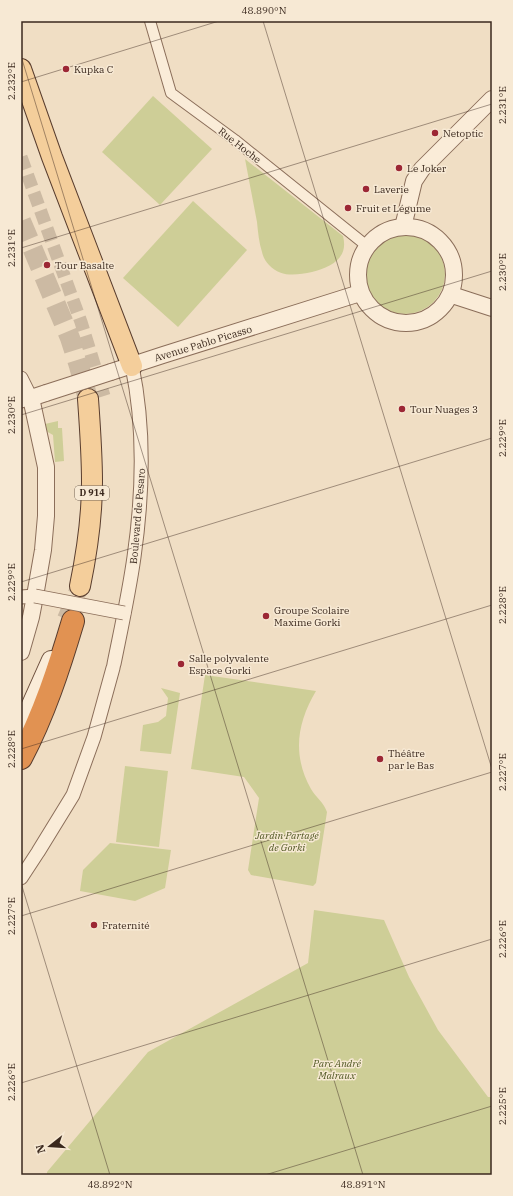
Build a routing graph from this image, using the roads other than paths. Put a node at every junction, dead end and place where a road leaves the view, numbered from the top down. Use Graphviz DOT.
graph roads {
  1 [pos="150,21"];
  2 [pos="21,68"];
  3 [pos="492,99"];
  4 [pos="403,226"];
  5 [pos="367,246"];
  6 [pos="360,293"];
  7 [pos="452,295"];
  8 [pos="492,308"];
  9 [pos="132,366"];
  10 [pos="21,378"];
  11 [pos="26,399"];
  12 [pos="88,399"];
  13 [pos="80,586"];
  14 [pos="28,597"];
  15 [pos="124,612"];
  16 [pos="70,620"];
  17 [pos="21,652"];
  18 [pos="21,727"];
  19 [pos="21,758"];
  20 [pos="21,878"];
  1 -- 5 [label="street, Rue Hoche"];
  2 -- 9 [label="main road"];
  3 -- 4 [label="street"];
  4 -- 5 [label="street"];
  4 -- 7 [label="street"];
  5 -- 6 [label="street"];
  6 -- 7 [label="street"];
  6 -- 9 [label="street, Avenue Pablo Picasso"];
  7 -- 8 [label="street"];
  9 -- 11 [label="street, Avenue Pablo Picasso, bridge"];
  9 -- 15 [label="street, Boulevard de Pesaro"];
  10 -- 11 [label="street"];
  11 -- 14 [label="street"];
  12 -- 13 [label="main road, D 914"];
  14 -- 15 [label="street, bridge"];
  14 -- 17 [label="street"];
  15 -- 20 [label="street, Boulevard de Pesaro"];
  16 -- 18 [label="main road"];
  16 -- 19 [label="highway"];
}
